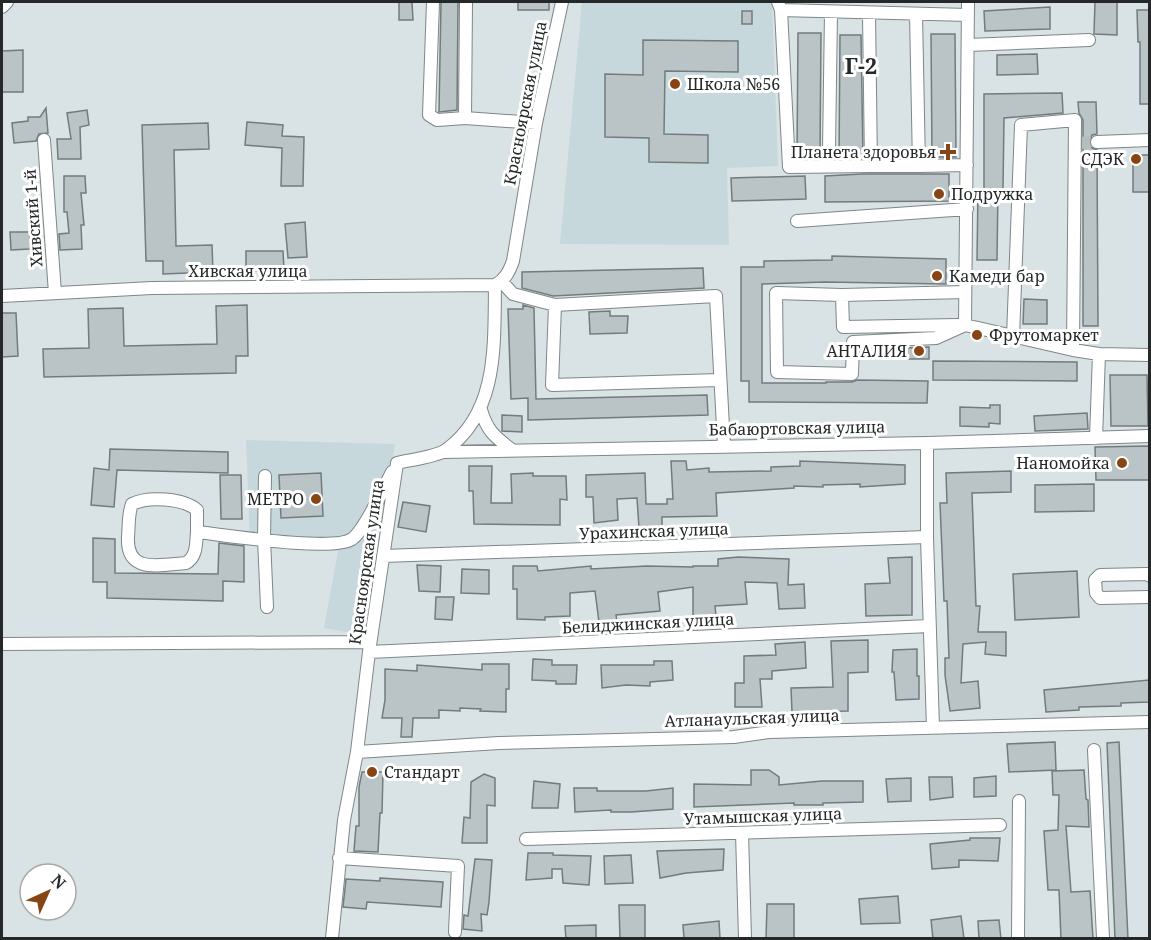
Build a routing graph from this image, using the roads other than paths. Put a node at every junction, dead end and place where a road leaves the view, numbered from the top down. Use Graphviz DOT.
graph roads {
  1 [pos="7,2"];
  2 [pos="433,2"];
  3 [pos="466,2"];
  4 [pos="562,2"];
  5 [pos="780,6"];
  6 [pos="2,7"];
  7 [pos="968,8"];
  8 [pos="831,12"];
  9 [pos="869,13"];
  10 [pos="916,14"];
  11 [pos="1089,40"];
  12 [pos="968,45"];
  13 [pos="465,118"];
  14 [pos="536,123"];
  15 [pos="1149,140"];
  16 [pos="44,141"];
  17 [pos="1097,142"];
  18 [pos="829,150"];
  19 [pos="967,165"];
  20 [pos="871,166"];
  21 [pos="919,166"];
  22 [pos="967,209"];
  23 [pos="797,221"];
  24 [pos="499,283"];
  25 [pos="965,292"];
  26 [pos="55,293"];
  27 [pos="842,295"];
  28 [pos="2,296"];
  29 [pos="555,305"];
  30 [pos="965,325"];
  31 [pos="1013,337"];
  32 [pos="1073,350"];
  33 [pos="1098,354"];
  34 [pos="1149,355"];
  35 [pos="720,380"];
  36 [pos="481,410"];
  37 [pos="1149,436"];
  38 [pos="1095,438"];
  39 [pos="927,443"];
  40 [pos="724,446"];
  41 [pos="512,450"];
  42 [pos="444,452"];
  43 [pos="397,463"];
  44 [pos="265,476"];
  45 [pos="197,532"];
  46 [pos="927,537"];
  47 [pos="264,539"];
  48 [pos="382,556"];
  49 [pos="1149,576"];
  50 [pos="1149,597"];
  51 [pos="267,607"];
  52 [pos="929,626"];
  53 [pos="2,644"];
  54 [pos="370,647"];
  55 [pos="1149,722"];
  56 [pos="933,728"];
  57 [pos="1094,750"];
  58 [pos="357,752"];
  59 [pos="1019,801"];
  60 [pos="1000,825"];
  61 [pos="742,832"];
  62 [pos="526,839"];
  63 [pos="339,858"];
  64 [pos="455,932"];
  65 [pos="332,939"];
  66 [pos="745,939"];
  67 [pos="1018,939"];
  68 [pos="1103,939"];
  1 -- 6 [label="street"];
  2 -- 13 [label="street"];
  3 -- 13 [label="street"];
  4 -- 14 [label="street, Красноярская улица"];
  5 -- 8 [label="street"];
  5 -- 20 [label="street"];
  7 -- 10 [label="street"];
  7 -- 12 [label="street"];
  8 -- 9 [label="street"];
  8 -- 18 [label="street"];
  9 -- 10 [label="street"];
  9 -- 20 [label="street"];
  10 -- 21 [label="street"];
  11 -- 12 [label="street"];
  12 -- 19 [label="street"];
  13 -- 14 [label="street"];
  14 -- 24 [label="street, Красноярская улица"];
  15 -- 17 [label="street"];
  16 -- 26 [label="street, Хивский 1-й"];
  19 -- 21 [label="street"];
  19 -- 22 [label="street"];
  20 -- 21 [label="street"];
  22 -- 23 [label="street"];
  22 -- 25 [label="street"];
  24 -- 26 [label="street, Хивская улица"];
  24 -- 29 [label="street"];
  24 -- 36 [label="street, Красноярская улица"];
  25 -- 27 [label="street"];
  25 -- 30 [label="street"];
  26 -- 28 [label="street, Хивская улица"];
  27 -- 30 [label="street"];
  27 -- 30 [label="street"];
  29 -- 35 [label="street"];
  29 -- 35 [label="street"];
  30 -- 31 [label="street"];
  31 -- 32 [label="street"];
  31 -- 32 [label="street"];
  32 -- 33 [label="street"];
  33 -- 34 [label="street"];
  33 -- 38 [label="street"];
  35 -- 40 [label="street"];
  36 -- 41 [label="street"];
  36 -- 42 [label="street, Красноярская улица"];
  37 -- 38 [label="street, Бабаюртовская улица"];
  38 -- 39 [label="street, Бабаюртовская улица"];
  39 -- 40 [label="street, Бабаюртовская улица"];
  39 -- 46 [label="street"];
  40 -- 41 [label="street, Бабаюртовская улица"];
  41 -- 42 [label="street, Бабаюртовская улица"];
  42 -- 43 [label="street, Красноярская улица"];
  43 -- 47 [label="street"];
  43 -- 48 [label="street, Красноярская улица"];
  44 -- 47 [label="street"];
  45 -- 45 [label="street"];
  45 -- 47 [label="street"];
  46 -- 48 [label="street, Урахинская улица"];
  46 -- 52 [label="street"];
  47 -- 51 [label="street"];
  48 -- 54 [label="street, Красноярская улица"];
  49 -- 50 [label="street"];
  52 -- 54 [label="street, Белиджинская улица"];
  52 -- 56 [label="street"];
  53 -- 54 [label="street, Белиджинская улица"];
  54 -- 58 [label="street, Красноярская улица"];
  55 -- 56 [label="street, Атланаульская улица"];
  56 -- 58 [label="street, Атланаульская улица"];
  57 -- 68 [label="street"];
  58 -- 63 [label="street, Красноярская улица"];
  59 -- 67 [label="street"];
  60 -- 61 [label="street, Утамышская улица"];
  61 -- 62 [label="street, Утамышская улица"];
  61 -- 66 [label="street"];
  63 -- 64 [label="street"];
  63 -- 65 [label="street, Красноярская улица"];
}
